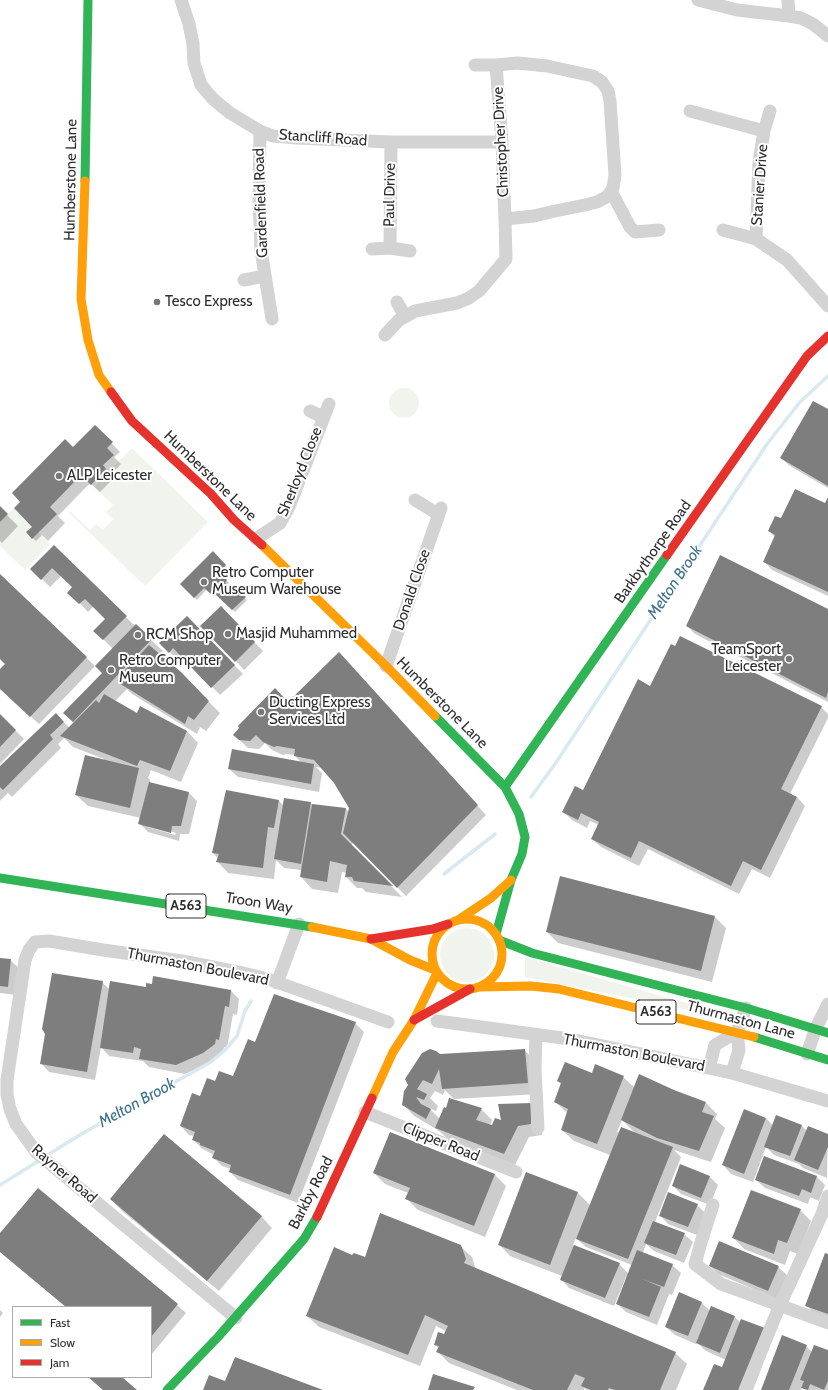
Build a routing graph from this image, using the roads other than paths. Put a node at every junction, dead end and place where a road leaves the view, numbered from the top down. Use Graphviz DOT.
graph roads {
  1 [pos="88,0"];
  2 [pos="181,0"];
  3 [pos="698,0"];
  4 [pos="788,0"];
  5 [pos="789,16"];
  6 [pos="828,36"];
  7 [pos="475,65"];
  8 [pos="496,65"];
  9 [pos="770,110"];
  10 [pos="690,111"];
  11 [pos="260,131"];
  12 [pos="764,131"];
  13 [pos="391,142"];
  14 [pos="502,142"];
  15 [pos="611,191"];
  16 [pos="505,219"];
  17 [pos="659,230"];
  18 [pos="722,230"];
  19 [pos="756,239"];
  20 [pos="390,248"];
  21 [pos="372,249"];
  22 [pos="410,251"];
  23 [pos="264,276"];
  24 [pos="244,280"];
  25 [pos="397,302"];
  26 [pos="828,306"];
  27 [pos="405,316"];
  28 [pos="272,319"];
  29 [pos="385,335"];
  30 [pos="828,336"];
  31 [pos="329,404"];
  32 [pos="310,411"];
  33 [pos="323,417"];
  34 [pos="415,500"];
  35 [pos="256,539"];
  36 [pos="386,666"];
  37 [pos="505,787"];
  38 [pos="0,878"];
  39 [pos="511,880"];
  40 [pos="458,920"];
  41 [pos="300,924"];
  42 [pos="448,924"];
  43 [pos="498,937"];
  44 [pos="370,939"];
  45 [pos="49,941"];
  46 [pos="436,971"];
  47 [pos="277,983"];
  48 [pos="480,987"];
  49 [pos="470,989"];
  50 [pos="828,1004"];
  51 [pos="746,1008"];
  52 [pos="414,1020"];
  53 [pos="437,1021"];
  54 [pos="388,1022"];
  55 [pos="822,1030"];
  56 [pos="737,1032"];
  57 [pos="536,1035"];
  58 [pos="807,1054"];
  59 [pos="828,1060"];
  60 [pos="709,1068"];
  61 [pos="732,1073"];
  62 [pos="828,1101"];
  63 [pos="365,1112"];
  64 [pos="538,1128"];
  65 [pos="516,1172"];
  66 [pos="828,1196"];
  67 [pos="713,1205"];
  68 [pos="780,1305"];
  69 [pos="236,1318"];
  70 [pos="828,1323"];
  71 [pos="167,1390"];
  72 [pos="745,1390"];
  1 -- 35 [label="main road, Humberstone Lane"];
  2 -- 11 [label="street, Stancliff Road"];
  3 -- 5 [label="street"];
  4 -- 5 [label="street"];
  5 -- 6 [label="street"];
  7 -- 8 [label="street, Christopher Drive"];
  8 -- 14 [label="street, Christopher Drive"];
  8 -- 15 [label="street, Christopher Drive"];
  9 -- 12 [label="street, Stanier Drive"];
  10 -- 12 [label="street, Stanier Drive"];
  11 -- 13 [label="street, Stancliff Road"];
  11 -- 23 [label="street, Gardenfield Road"];
  12 -- 19 [label="street, Stanier Drive"];
  13 -- 14 [label="street, Stancliff Road"];
  13 -- 20 [label="street, Paul Drive"];
  14 -- 16 [label="street, Christopher Drive"];
  15 -- 16 [label="street, Christopher Drive"];
  15 -- 17 [label="street"];
  16 -- 27 [label="street, Christopher Drive"];
  18 -- 19 [label="street, Stanier Drive"];
  19 -- 26 [label="street, Stanier Drive"];
  20 -- 21 [label="street, Paul Drive"];
  20 -- 22 [label="street, Paul Drive"];
  23 -- 24 [label="street, Gardenfield Road"];
  23 -- 28 [label="street, Gardenfield Road"];
  25 -- 27 [label="street"];
  27 -- 29 [label="street, Christopher Drive"];
  30 -- 37 [label="main road, Barkbythorpe Road"];
  31 -- 33 [label="street, Sherloyd Close"];
  32 -- 33 [label="street, Sherloyd Close"];
  33 -- 35 [label="street, Sherloyd Close"];
  34 -- 36 [label="street, Donald Close"];
  35 -- 36 [label="main road, Humberstone Lane"];
  36 -- 37 [label="main road, Humberstone Lane"];
  37 -- 39 [label="main road, Humberstone Lane"];
  38 -- 41 [label="main road, Troon Way / A563"];
  39 -- 40 [label="main road, Humberstone Lane"];
  39 -- 43 [label="main road, Humberstone Lane"];
  40 -- 42 [label="main road"];
  40 -- 43 [label="main road"];
  41 -- 44 [label="main road, Troon Way / A563"];
  41 -- 47 [label="street"];
  42 -- 44 [label="main road, Troon Way / A563"];
  42 -- 46 [label="main road"];
  43 -- 48 [label="main road"];
  43 -- 51 [label="main road, Thurmaston Lane / A563"];
  44 -- 46 [label="main road, Troon Way / A563"];
  45 -- 47 [label="street, Thurmaston Boulevard"];
  45 -- 69 [label="street, Rayner Road"];
  46 -- 49 [label="main road"];
  46 -- 52 [label="main road, Barkby Road"];
  47 -- 54 [label="street, Thurmaston Boulevard"];
  48 -- 49 [label="main road"];
  48 -- 56 [label="main road, Thurmaston Lane / A563"];
  49 -- 52 [label="main road, Barkby Road"];
  50 -- 55 [label="street"];
  51 -- 55 [label="main road, Thurmaston Lane / A563"];
  51 -- 56 [label="street"];
  52 -- 63 [label="main road, Barkby Road"];
  53 -- 57 [label="street, Thurmaston Boulevard"];
  55 -- 58 [label="street"];
  56 -- 58 [label="main road, Thurmaston Lane / A563"];
  56 -- 60 [label="street"];
  56 -- 61 [label="street"];
  57 -- 60 [label="street, Thurmaston Boulevard"];
  57 -- 64 [label="street"];
  58 -- 59 [label="main road, Thurmaston Lane / A563"];
  60 -- 61 [label="street, Thurmaston Boulevard"];
  61 -- 62 [label="street, Thurmaston Boulevard"];
  63 -- 65 [label="street, Clipper Road"];
  63 -- 69 [label="main road, Barkby Road"];
  66 -- 68 [label="street"];
  67 -- 68 [label="street"];
  68 -- 70 [label="street"];
  68 -- 72 [label="street"];
  69 -- 71 [label="main road, Barkby Road"];
}
